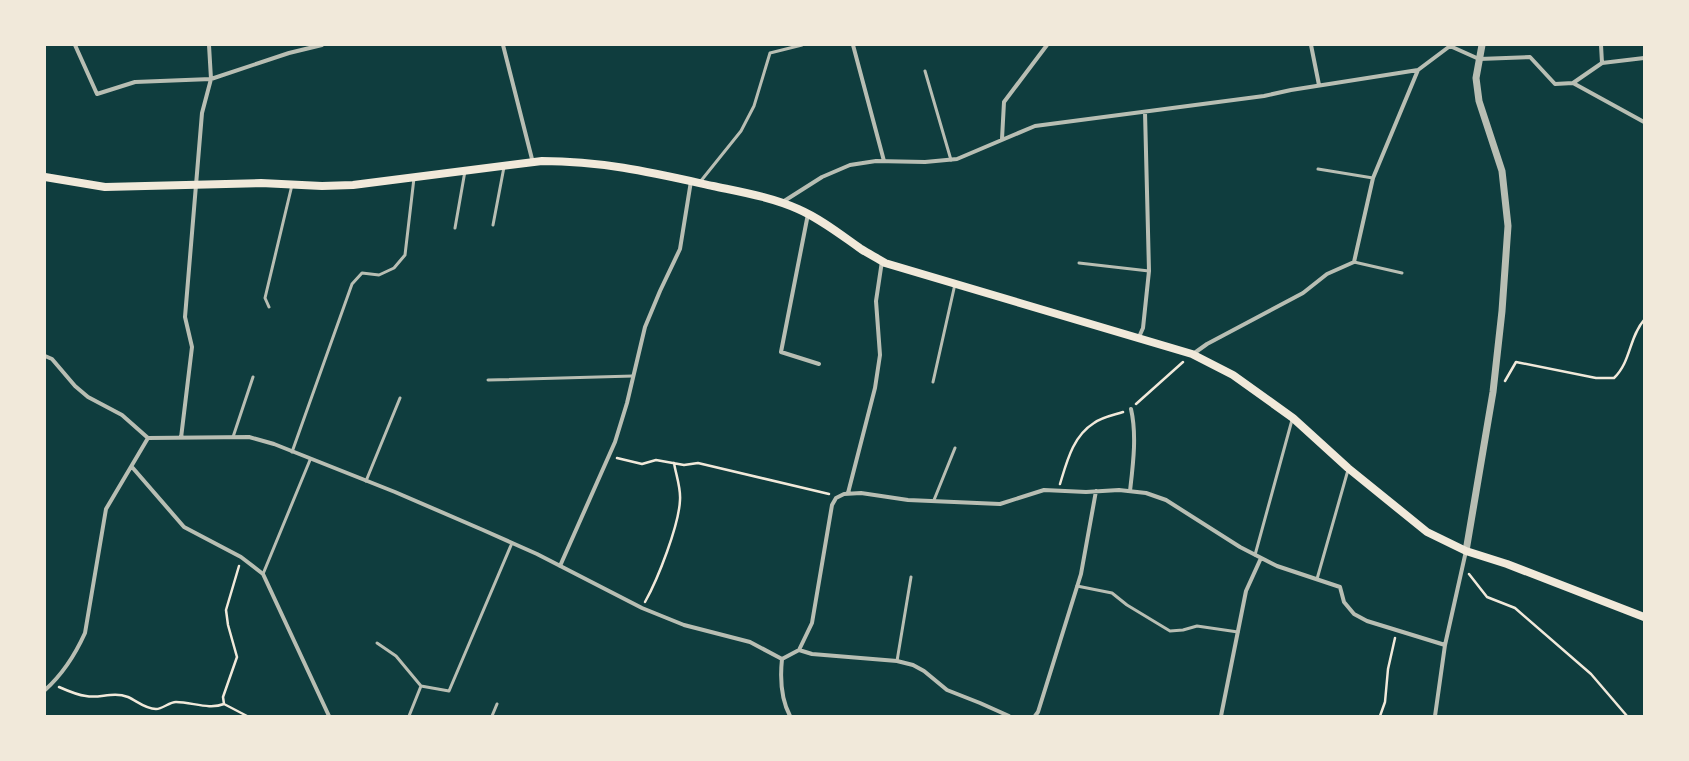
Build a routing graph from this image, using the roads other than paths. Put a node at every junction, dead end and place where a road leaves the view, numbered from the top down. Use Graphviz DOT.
graph roads {
  1 [pos="75,45"];
  2 [pos="209,45"];
  3 [pos="322,45"];
  4 [pos="503,45"];
  5 [pos="802,45"];
  6 [pos="853,45"];
  7 [pos="1047,45"];
  8 [pos="1311,45"];
  9 [pos="1450,45"];
  10 [pos="1482,45"];
  11 [pos="1601,45"];
  12 [pos="1644,58"];
  13 [pos="1479,59"];
  14 [pos="1602,63"];
  15 [pos="1418,70"];
  16 [pos="925,71"];
  17 [pos="211,79"];
  18 [pos="1573,83"];
  19 [pos="1319,85"];
  20 [pos="1145,112"];
  21 [pos="1644,122"];
  22 [pos="1002,139"];
  23 [pos="951,160"];
  24 [pos="884,161"];
  25 [pos="533,163"];
  26 [pos="504,167"];
  27 [pos="1318,169"];
  28 [pos="465,171"];
  29 [pos="45,177"];
  30 [pos="414,177"];
  31 [pos="1373,178"];
  32 [pos="691,181"];
  33 [pos="700,183"];
  34 [pos="292,185"];
  35 [pos="197,186"];
  36 [pos="780,203"];
  37 [pos="808,214"];
  38 [pos="493,225"];
  39 [pos="455,228"];
  40 [pos="882,261"];
  41 [pos="1354,262"];
  42 [pos="1079,263"];
  43 [pos="1149,271"];
  44 [pos="1402,273"];
  45 [pos="955,284"];
  46 [pos="269,307"];
  47 [pos="1139,337"];
  48 [pos="1192,354"];
  49 [pos="45,356"];
  50 [pos="819,364"];
  51 [pos="633,376"];
  52 [pos="252,378"];
  53 [pos="488,380"];
  54 [pos="933,382"];
  55 [pos="400,398"];
  56 [pos="1130,409"];
  57 [pos="1293,418"];
  58 [pos="233,437"];
  59 [pos="148,438"];
  60 [pos="181,438"];
  61 [pos="955,448"];
  62 [pos="292,452"];
  63 [pos="310,460"];
  64 [pos="132,467"];
  65 [pos="1348,468"];
  66 [pos="366,481"];
  67 [pos="1096,491"];
  68 [pos="1130,491"];
  69 [pos="848,493"];
  70 [pos="934,500"];
  71 [pos="512,543"];
  72 [pos="1466,551"];
  73 [pos="1255,555"];
  74 [pos="1260,558"];
  75 [pos="560,566"];
  76 [pos="263,574"];
  77 [pos="911,577"];
  78 [pos="1317,579"];
  79 [pos="1077,586"];
  80 [pos="1644,618"];
  81 [pos="1238,632"];
  82 [pos="377,643"];
  83 [pos="1445,645"];
  84 [pos="799,650"];
  85 [pos="782,659"];
  86 [pos="897,661"];
  87 [pos="421,686"];
  88 [pos="45,690"];
  89 [pos="497,704"];
  90 [pos="329,716"];
  91 [pos="409,716"];
  92 [pos="492,716"];
  93 [pos="790,716"];
  94 [pos="1009,716"];
  95 [pos="1035,716"];
  96 [pos="1221,716"];
  97 [pos="1435,716"];
  1 -- 17 [label="street"];
  2 -- 17 [label="street"];
  3 -- 17 [label="street"];
  4 -- 25 [label="street"];
  5 -- 33 [label="lane"];
  6 -- 24 [label="street"];
  7 -- 22 [label="street"];
  8 -- 19 [label="street"];
  9 -- 13 [label="street"];
  9 -- 15 [label="street"];
  10 -- 13 [label="street"];
  11 -- 14 [label="street"];
  12 -- 14 [label="street"];
  13 -- 18 [label="street"];
  13 -- 72 [label="street"];
  14 -- 18 [label="street"];
  15 -- 19 [label="street"];
  15 -- 31 [label="street"];
  16 -- 23 [label="lane"];
  17 -- 35 [label="street"];
  18 -- 21 [label="street"];
  19 -- 20 [label="street"];
  20 -- 22 [label="street"];
  20 -- 43 [label="street"];
  22 -- 23 [label="street"];
  23 -- 24 [label="street"];
  24 -- 36 [label="street"];
  25 -- 26 [label="main road"];
  25 -- 32 [label="main road"];
  26 -- 28 [label="main road"];
  26 -- 38 [label="lane"];
  27 -- 31 [label="lane"];
  28 -- 30 [label="main road"];
  28 -- 39 [label="lane"];
  29 -- 35 [label="main road"];
  30 -- 34 [label="main road"];
  30 -- 62 [label="lane"];
  31 -- 41 [label="street"];
  32 -- 33 [label="main road"];
  32 -- 51 [label="street"];
  33 -- 36 [label="main road"];
  34 -- 35 [label="main road"];
  34 -- 46 [label="lane"];
  35 -- 60 [label="street"];
  36 -- 37 [label="main road"];
  37 -- 40 [label="main road"];
  37 -- 50 [label="street"];
  40 -- 45 [label="main road"];
  40 -- 69 [label="street"];
  41 -- 44 [label="lane"];
  41 -- 48 [label="street"];
  42 -- 43 [label="lane"];
  43 -- 47 [label="street"];
  45 -- 47 [label="main road"];
  45 -- 54 [label="lane"];
  47 -- 48 [label="main road"];
  48 -- 57 [label="main road"];
  49 -- 59 [label="street"];
  51 -- 53 [label="lane"];
  51 -- 75 [label="street"];
  52 -- 58 [label="lane"];
  55 -- 66 [label="lane"];
  56 -- 68 [label="street"];
  57 -- 65 [label="main road"];
  57 -- 73 [label="lane"];
  58 -- 60 [label="street"];
  58 -- 62 [label="street"];
  59 -- 60 [label="street"];
  59 -- 64 [label="street"];
  61 -- 70 [label="lane"];
  62 -- 63 [label="street"];
  63 -- 66 [label="street"];
  63 -- 76 [label="lane"];
  64 -- 76 [label="street"];
  64 -- 88 [label="street"];
  65 -- 72 [label="main road"];
  65 -- 78 [label="lane"];
  66 -- 71 [label="street"];
  67 -- 68 [label="street"];
  67 -- 70 [label="street"];
  67 -- 79 [label="street"];
  68 -- 73 [label="street"];
  69 -- 70 [label="street"];
  69 -- 84 [label="street"];
  71 -- 75 [label="street"];
  71 -- 87 [label="lane"];
  72 -- 80 [label="main road"];
  72 -- 83 [label="street"];
  73 -- 74 [label="street"];
  74 -- 78 [label="street"];
  74 -- 81 [label="street"];
  75 -- 85 [label="street"];
  76 -- 90 [label="street"];
  77 -- 86 [label="lane"];
  78 -- 83 [label="street"];
  79 -- 81 [label="lane"];
  79 -- 95 [label="street"];
  81 -- 96 [label="street"];
  82 -- 87 [label="lane"];
  83 -- 97 [label="street"];
  84 -- 85 [label="street"];
  84 -- 86 [label="street"];
  85 -- 93 [label="street"];
  86 -- 94 [label="street"];
  87 -- 91 [label="lane"];
  89 -- 92 [label="lane"];
}
